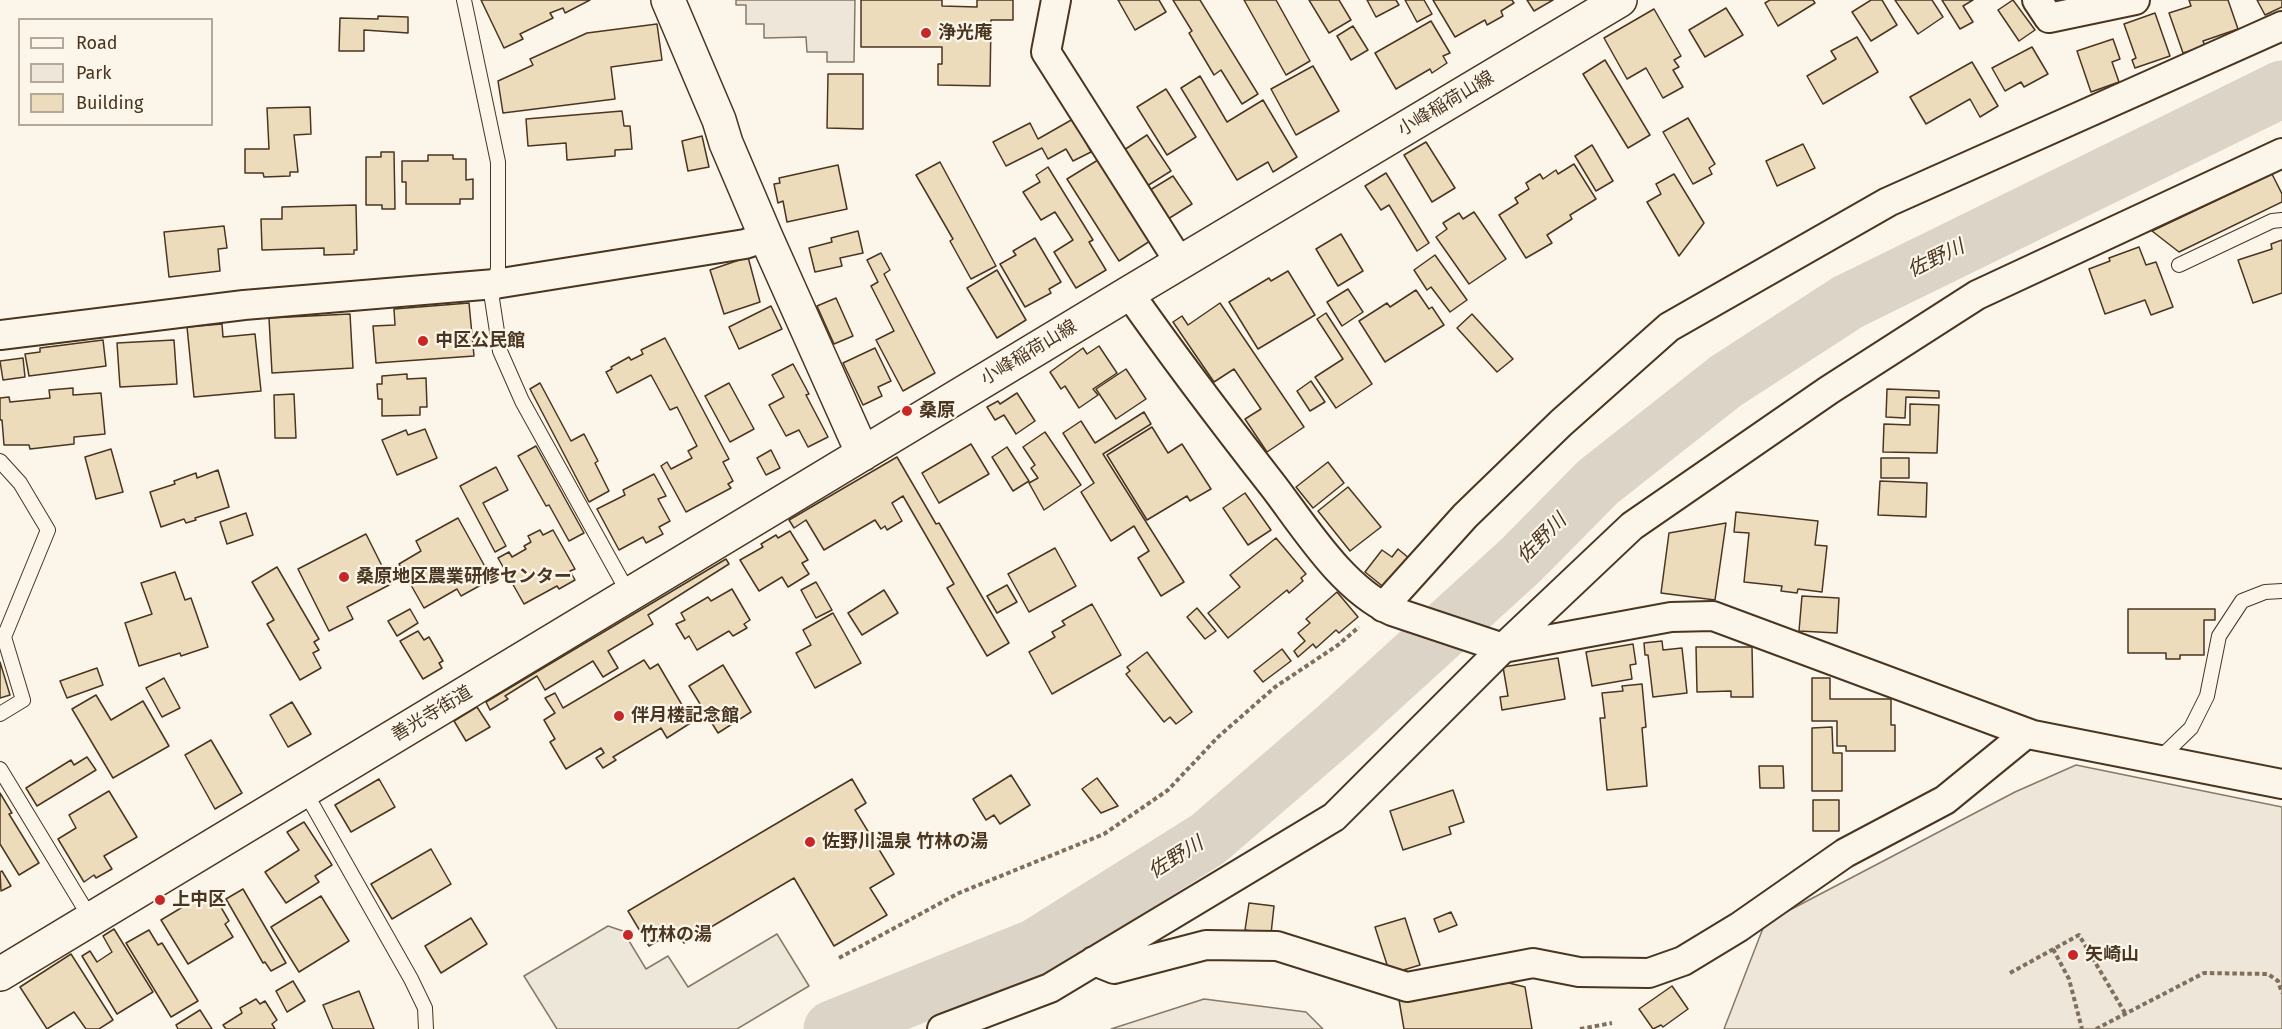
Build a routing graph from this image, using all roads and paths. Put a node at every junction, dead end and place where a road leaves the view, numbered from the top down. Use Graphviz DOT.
graph roads {
  1 [pos="464,0"];
  2 [pos="668,0"];
  3 [pos="1056,0"];
  4 [pos="1620,0"];
  5 [pos="2037,0"];
  6 [pos="2135,0"];
  7 [pos="2282,26"];
  8 [pos="2282,153"];
  9 [pos="2282,220"];
  10 [pos="766,237"];
  11 [pos="1180,262"];
  12 [pos="2179,265"];
  13 [pos="495,284"];
  14 [pos="1129,293"];
  15 [pos="0,335"];
  16 [pos="863,454"];
  17 [pos="0,461"];
  18 [pos="2282,591"];
  19 [pos="629,594"];
  20 [pos="1387,609"];
  21 [pos="1497,646"];
  22 [pos="0,714"];
  23 [pos="2027,733"];
  24 [pos="2158,760"];
  25 [pos="0,769"];
  26 [pos="2282,784"];
  27 [pos="304,790"];
  28 [pos="91,919"];
  29 [pos="2053,949"];
  30 [pos="839,958"];
  31 [pos="1094,961"];
  32 [pos="2010,973"];
  33 [pos="0,974"];
  34 [pos="2282,993"];
  35 [pos="2126,1013"];
  36 [pos="1612,1023"];
  37 [pos="426,1029"];
  38 [pos="942,1029"];
  39 [pos="1580,1029"];
  40 [pos="2082,1029"];
  41 [pos="2096,1029"];
  1 -- 13 [label="lane"];
  2 -- 10 [label="main road"];
  3 -- 11 [label="street"];
  4 -- 11 [label="main road, 小峰稲荷山線"];
  5 -- 6 [label="street"];
  7 -- 20 [label="street"];
  8 -- 21 [label="street"];
  9 -- 12 [label="lane"];
  10 -- 13 [label="street"];
  10 -- 16 [label="main road"];
  11 -- 14 [label="main road, 小峰稲荷山線"];
  13 -- 15 [label="street"];
  13 -- 19 [label="lane"];
  14 -- 16 [label="main road, 小峰稲荷山線"];
  14 -- 20 [label="street"];
  16 -- 19 [label="main road, 善光寺街道"];
  17 -- 22 [label="lane"];
  18 -- 24 [label="lane"];
  19 -- 27 [label="main road, 善光寺街道"];
  20 -- 21 [label="street"];
  20 -- 30 [label="path"];
  21 -- 23 [label="street"];
  21 -- 31 [label="street"];
  23 -- 24 [label="street"];
  23 -- 31 [label="street"];
  24 -- 26 [label="street"];
  25 -- 28 [label="lane"];
  27 -- 28 [label="main road, 善光寺街道"];
  27 -- 37 [label="lane"];
  28 -- 33 [label="main road, 善光寺街道"];
  29 -- 32 [label="path"];
  29 -- 35 [label="path"];
  29 -- 40 [label="path"];
  31 -- 38 [label="street"];
  34 -- 35 [label="path"];
  35 -- 41 [label="path"];
  36 -- 39 [label="path"];
}
